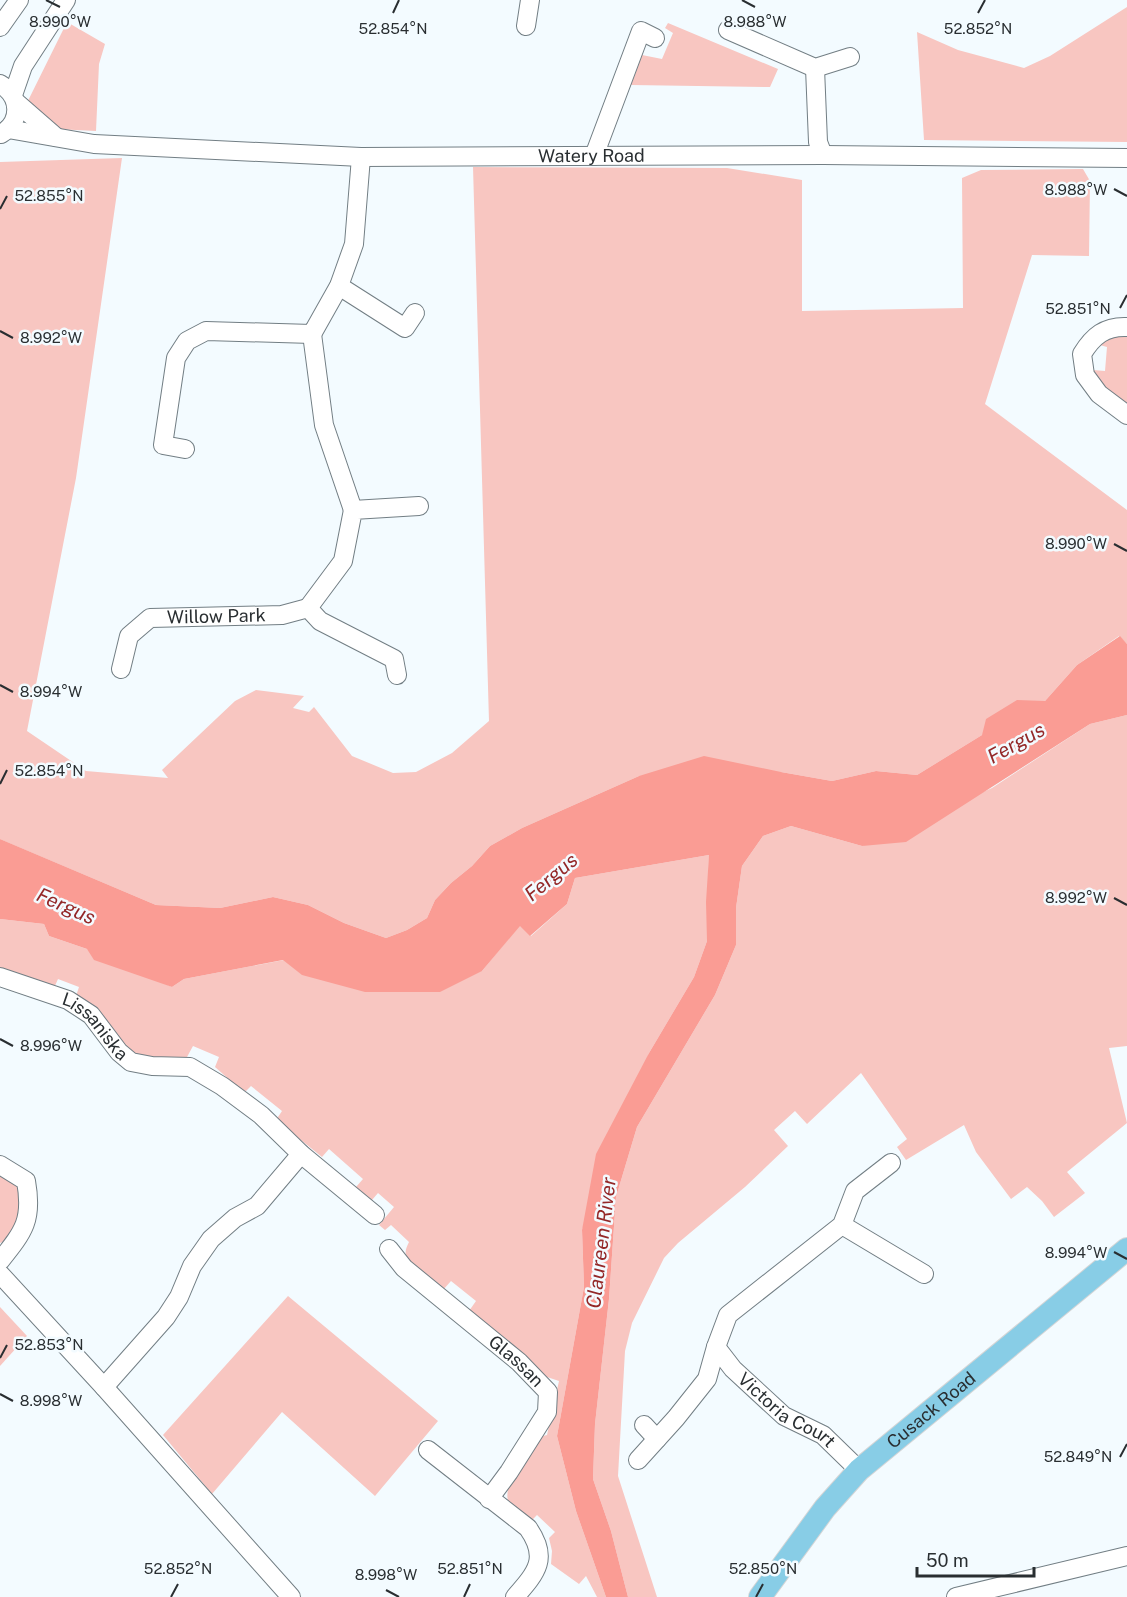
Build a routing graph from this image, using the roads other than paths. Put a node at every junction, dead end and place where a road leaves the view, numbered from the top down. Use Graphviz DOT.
graph roads {
  1 [pos="19,0"];
  2 [pos="66,0"];
  3 [pos="530,0"];
  4 [pos="2,21"];
  5 [pos="526,26"];
  6 [pos="728,30"];
  7 [pos="655,38"];
  8 [pos="850,57"];
  9 [pos="23,66"];
  10 [pos="815,68"];
  11 [pos="0,78"];
  12 [pos="10,94"];
  13 [pos="4,132"];
  14 [pos="57,138"];
  15 [pos="823,155"];
  16 [pos="594,156"];
  17 [pos="361,158"];
  18 [pos="1127,158"];
  19 [pos="339,286"];
  20 [pos="415,313"];
  21 [pos="1127,327"];
  22 [pos="312,334"];
  23 [pos="1127,415"];
  24 [pos="185,449"];
  25 [pos="419,506"];
  26 [pos="353,510"];
  27 [pos="308,608"];
  28 [pos="121,669"];
  29 [pos="397,675"];
  30 [pos="0,977"];
  31 [pos="300,1154"];
  32 [pos="891,1163"];
  33 [pos="0,1165"];
  34 [pos="375,1215"];
  35 [pos="842,1225"];
  36 [pos="389,1249"];
  37 [pos="1127,1249"];
  38 [pos="0,1261"];
  39 [pos="0,1274"];
  40 [pos="924,1274"];
  41 [pos="716,1347"];
  42 [pos="104,1387"];
  43 [pos="644,1425"];
  44 [pos="657,1439"];
  45 [pos="428,1450"];
  46 [pos="638,1460"];
  47 [pos="860,1470"];
  48 [pos="489,1499"];
  49 [pos="1127,1556"];
  50 [pos="291,1597"];
  51 [pos="515,1597"];
  52 [pos="760,1597"];
  53 [pos="956,1597"];
  1 -- 4 [label="street"];
  2 -- 9 [label="street"];
  3 -- 5 [label="street"];
  6 -- 10 [label="street"];
  7 -- 16 [label="street"];
  8 -- 10 [label="street"];
  9 -- 11 [label="street"];
  9 -- 12 [label="street"];
  10 -- 15 [label="street"];
  12 -- 13 [label="street"];
  12 -- 14 [label="street"];
  13 -- 14 [label="street, Watery Road"];
  14 -- 17 [label="street, Watery Road"];
  15 -- 16 [label="street, Watery Road"];
  15 -- 18 [label="street, Watery Road"];
  16 -- 17 [label="street, Watery Road"];
  17 -- 19 [label="street"];
  19 -- 20 [label="street"];
  19 -- 22 [label="street"];
  21 -- 23 [label="street"];
  22 -- 24 [label="street"];
  22 -- 26 [label="street"];
  25 -- 26 [label="street"];
  26 -- 27 [label="street"];
  27 -- 28 [label="street, Willow Park"];
  27 -- 29 [label="street"];
  30 -- 31 [label="street, Lissaniska"];
  31 -- 34 [label="street, Lissaniska"];
  31 -- 42 [label="street"];
  32 -- 35 [label="street"];
  33 -- 38 [label="street"];
  35 -- 40 [label="street"];
  35 -- 41 [label="street"];
  36 -- 48 [label="street, Glassan"];
  37 -- 47 [label="main road, Cusack Road"];
  39 -- 42 [label="street"];
  41 -- 44 [label="street"];
  41 -- 47 [label="street, Victoria Court"];
  42 -- 50 [label="street"];
  43 -- 44 [label="street"];
  44 -- 46 [label="street"];
  45 -- 48 [label="street"];
  47 -- 52 [label="main road, Cusack Road"];
  48 -- 51 [label="street"];
  49 -- 53 [label="street"];
}
